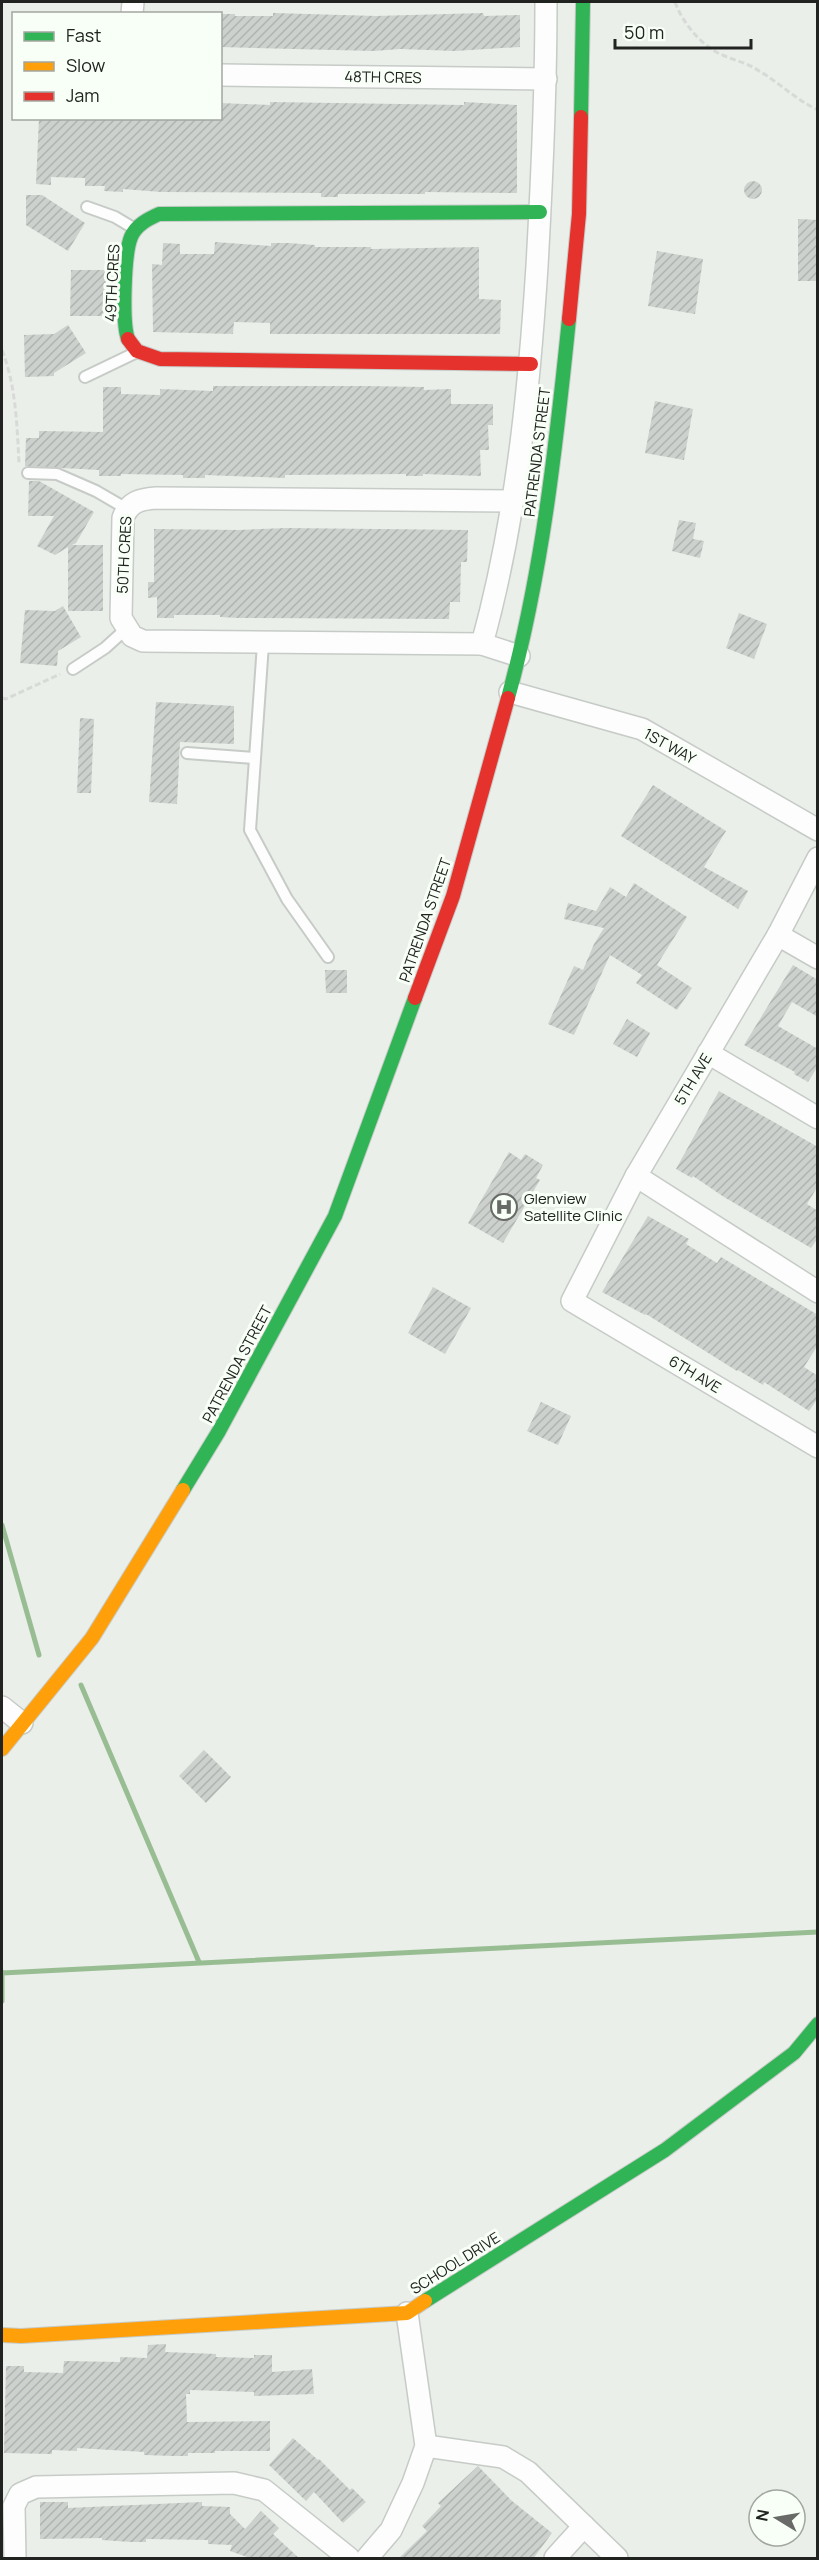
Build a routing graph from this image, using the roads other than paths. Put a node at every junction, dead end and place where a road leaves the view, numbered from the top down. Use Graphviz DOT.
graph roads {
  1 [pos="546,2"];
  2 [pos="583,2"];
  3 [pos="222,75"];
  4 [pos="546,79"];
  5 [pos="87,207"];
  6 [pos="540,212"];
  7 [pos="136,230"];
  8 [pos="138,351"];
  9 [pos="531,364"];
  10 [pos="85,377"];
  11 [pos="28,473"];
  12 [pos="513,501"];
  13 [pos="127,509"];
  14 [pos="126,629"];
  15 [pos="263,644"];
  16 [pos="482,644"];
  17 [pos="519,656"];
  18 [pos="73,669"];
  19 [pos="510,692"];
  20 [pos="188,753"];
  21 [pos="254,758"];
  22 [pos="818,830"];
  23 [pos="818,858"];
  24 [pos="778,935"];
  25 [pos="328,957"];
  26 [pos="818,958"];
  27 [pos="708,1053"];
  28 [pos="818,1118"];
  29 [pos="636,1176"];
  30 [pos="818,1292"];
  31 [pos="572,1301"];
  32 [pos="818,1447"];
  33 [pos="2,1707"];
  34 [pos="22,1723"];
  35 [pos="2,1749"];
  36 [pos="818,2025"];
  37 [pos="407,2313"];
  38 [pos="2,2336"];
  39 [pos="426,2446"];
  40 [pos="584,2526"];
  41 [pos="15,2559"];
  42 [pos="349,2559"];
  43 [pos="367,2559"];
  44 [pos="555,2559"];
  45 [pos="616,2559"];
  1 -- 4 [label="street"];
  2 -- 17 [label="street, PATRENDA STREET"];
  3 -- 4 [label="street, 48TH CRES"];
  4 -- 6 [label="street"];
  5 -- 7 [label="lane"];
  6 -- 7 [label="street, 49TH CRES"];
  6 -- 9 [label="street"];
  7 -- 8 [label="street, 49TH CRES"];
  8 -- 9 [label="street"];
  8 -- 10 [label="lane"];
  9 -- 12 [label="street"];
  11 -- 13 [label="lane"];
  12 -- 13 [label="street, 50TH CRES"];
  12 -- 16 [label="street"];
  13 -- 14 [label="street, 50TH CRES"];
  14 -- 15 [label="street"];
  14 -- 18 [label="lane"];
  15 -- 16 [label="street"];
  15 -- 21 [label="lane"];
  16 -- 17 [label="street"];
  17 -- 19 [label="street, PATRENDA STREET"];
  19 -- 22 [label="street, 1ST WAY"];
  19 -- 34 [label="street, PATRENDA STREET"];
  20 -- 21 [label="lane"];
  21 -- 25 [label="lane"];
  23 -- 24 [label="street, 5TH AVE"];
  24 -- 26 [label="street"];
  24 -- 27 [label="street, 5TH AVE"];
  27 -- 28 [label="street"];
  27 -- 29 [label="street, 5TH AVE"];
  29 -- 30 [label="street"];
  29 -- 31 [label="street, 5TH AVE"];
  31 -- 32 [label="street, 6TH AVE"];
  33 -- 34 [label="street"];
  34 -- 35 [label="street, PATRENDA STREET"];
  36 -- 37 [label="street, SCHOOL DRIVE"];
  37 -- 38 [label="street, SCHOOL DRIVE"];
  37 -- 39 [label="street"];
  39 -- 40 [label="street"];
  39 -- 43 [label="street"];
  40 -- 44 [label="street"];
  40 -- 45 [label="street"];
  41 -- 42 [label="street"];
}
